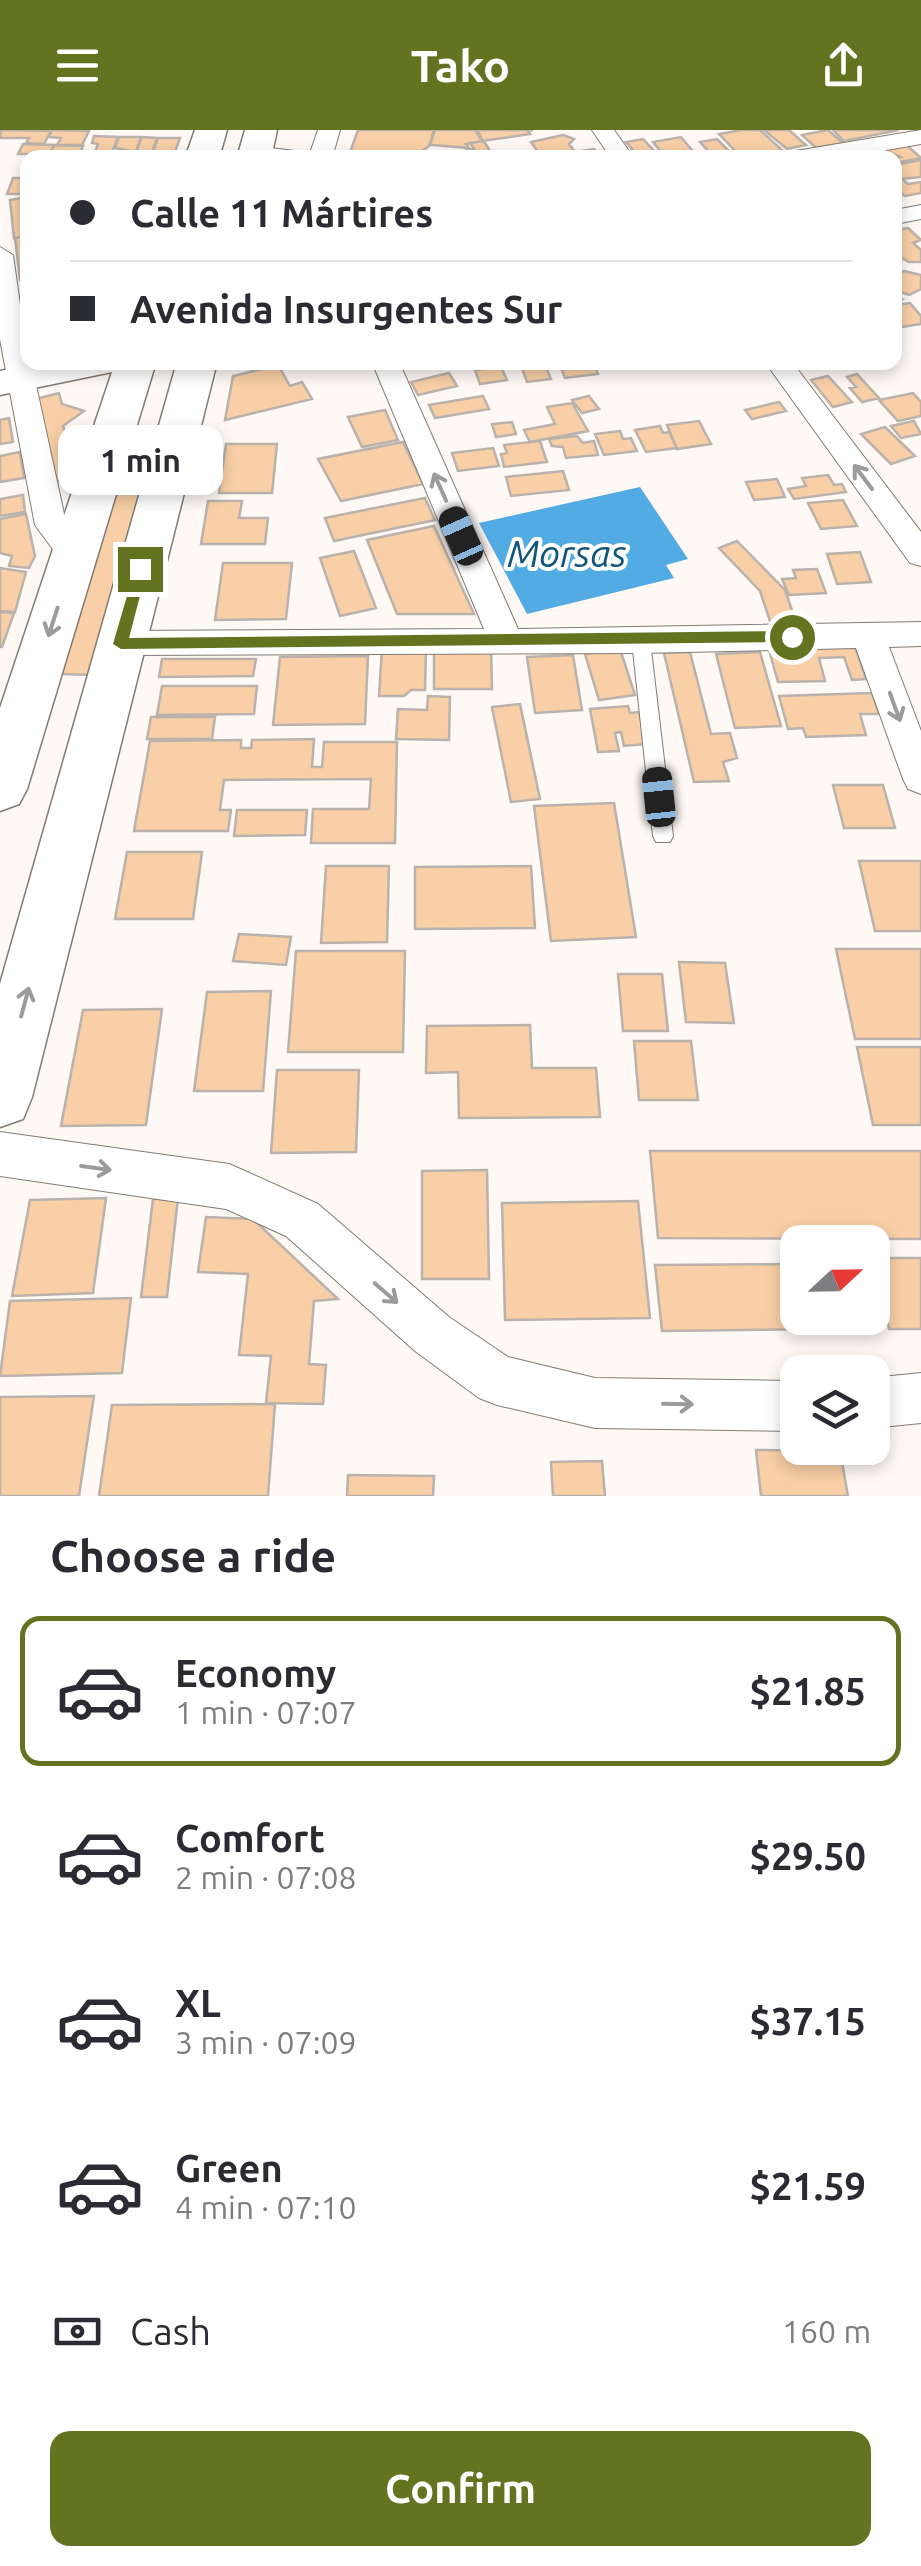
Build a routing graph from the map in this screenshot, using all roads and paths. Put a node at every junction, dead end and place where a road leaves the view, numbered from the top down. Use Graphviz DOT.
graph roads {
  1 [pos="921,137"];
  2 [pos="325,142"];
  3 [pos="271,150"];
  4 [pos="844,150"];
  5 [pos="0,256"];
  6 [pos="16,286"];
  7 [pos="66,370"];
  8 [pos="133,370"];
  9 [pos="195,370"];
  10 [pos="388,370"];
  11 [pos="784,370"];
  12 [pos="10,381"];
  13 [pos="74,555"];
  14 [pos="921,555"];
  15 [pos="921,634"];
  16 [pos="868,635"];
  17 [pos="506,640"];
  18 [pos="641,640"];
  19 [pos="121,644"];
  20 [pos="16,697"];
  21 [pos="921,778"];
  22 [pos="0,789"];
  23 [pos="663,836"];
  24 [pos="0,1097"];
  25 [pos="0,1154"];
  26 [pos="921,1398"];
  27 [pos="890,1401"];
  28 [pos="780,1406"];
  1 -- 4 [label="street"];
  2 -- 3 [label="street"];
  5 -- 6 [label="street"];
  6 -- 12 [label="street"];
  7 -- 12 [label="main road"];
  8 -- 13 [label="main road"];
  9 -- 19 [label="main road"];
  17 -- 10 [label="street, one-way"];
  14 -- 11 [label="street, one-way"];
  12 -- 13 [label="street"];
  13 -- 20 [label="main road, one-way"];
  15 -- 16 [label="street"];
  16 -- 18 [label="street"];
  16 -- 21 [label="street, one-way"];
  17 -- 18 [label="street"];
  17 -- 19 [label="street"];
  18 -- 23 [label="lane"];
  24 -- 19 [label="main road, one-way"];
  20 -- 22 [label="main road"];
  25 -- 28 [label="street, one-way"];
  26 -- 27 [label="street"];
}
